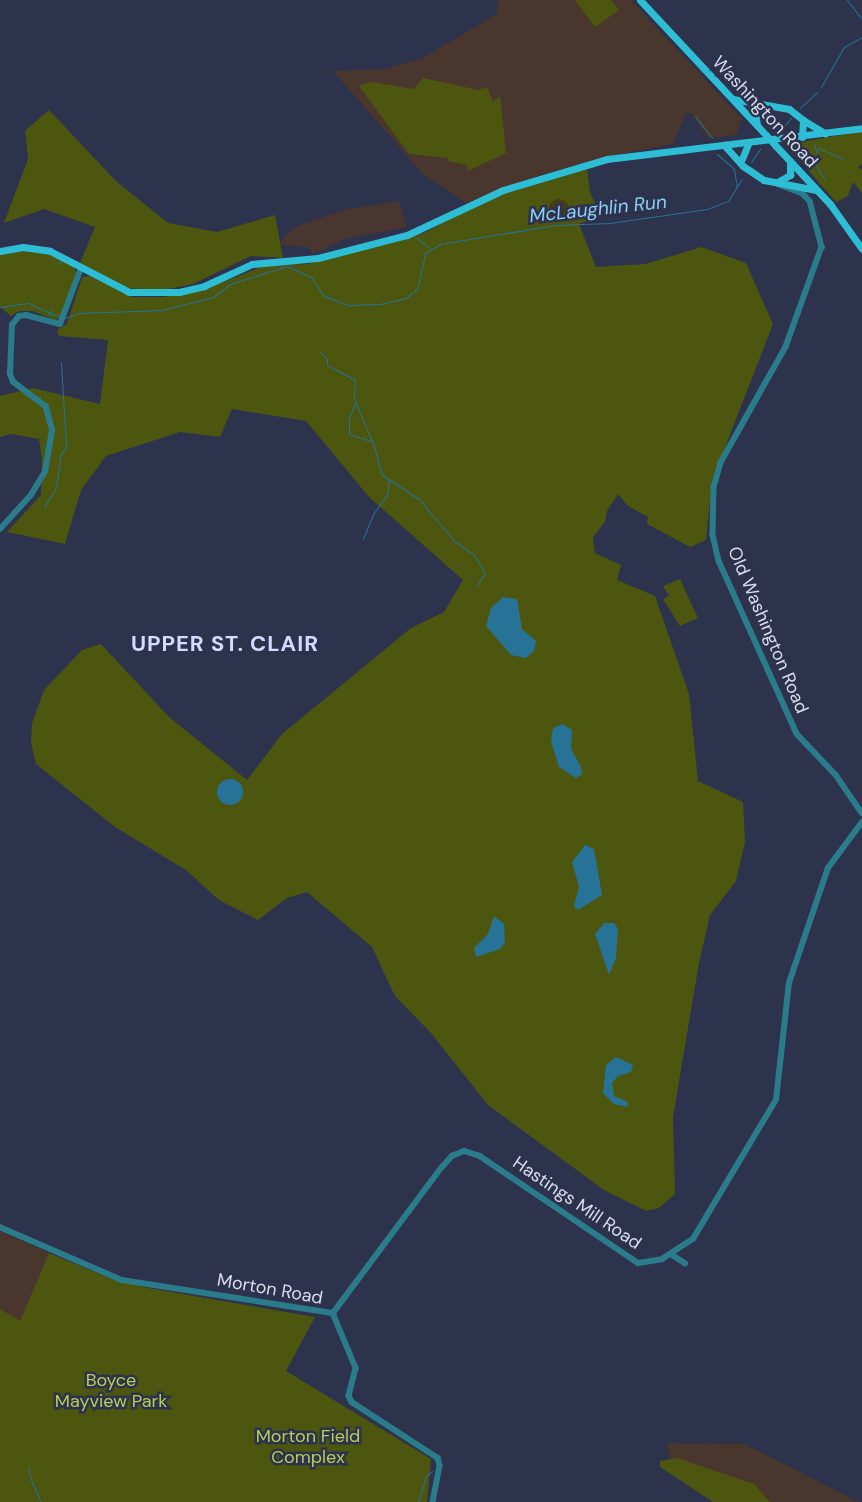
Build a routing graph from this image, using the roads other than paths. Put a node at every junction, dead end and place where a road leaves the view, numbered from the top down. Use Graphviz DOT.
graph roads {
  1 [pos="640,0"];
  2 [pos="731,98"];
  3 [pos="767,104"];
  4 [pos="794,112"];
  5 [pos="803,120"];
  6 [pos="757,126"];
  7 [pos="862,128"];
  8 [pos="828,134"];
  9 [pos="802,137"];
  10 [pos="749,142"];
  11 [pos="724,144"];
  12 [pos="742,159"];
  13 [pos="790,161"];
  14 [pos="748,168"];
  15 [pos="776,181"];
  16 [pos="819,192"];
  17 [pos="862,249"];
  18 [pos="0,251"];
  19 [pos="81,268"];
  20 [pos="0,528"];
  21 [pos="862,814"];
  22 [pos="862,822"];
  23 [pos="0,1227"];
  24 [pos="671,1254"];
  25 [pos="685,1263"];
  26 [pos="333,1313"];
  27 [pos="433,1502"];
  1 -- 2 [label="main road, Washington Road"];
  2 -- 3 [label="main road"];
  2 -- 6 [label="main road, Washington Road"];
  3 -- 4 [label="main road"];
  3 -- 6 [label="main road"];
  4 -- 5 [label="main road"];
  4 -- 9 [label="main road"];
  5 -- 8 [label="main road"];
  5 -- 9 [label="main road"];
  6 -- 13 [label="main road, Washington Road, bridge"];
  7 -- 8 [label="main road"];
  8 -- 9 [label="main road"];
  9 -- 10 [label="main road"];
  10 -- 11 [label="main road"];
  10 -- 12 [label="main road"];
  11 -- 12 [label="main road"];
  11 -- 14 [label="main road"];
  11 -- 19 [label="main road"];
  12 -- 14 [label="main road"];
  13 -- 15 [label="main road"];
  13 -- 16 [label="main road, Washington Road"];
  14 -- 15 [label="main road"];
  15 -- 16 [label="main road"];
  15 -- 21 [label="street, Old Washington Road"];
  16 -- 17 [label="main road, Washington Road"];
  18 -- 19 [label="main road"];
  19 -- 20 [label="street"];
  22 -- 24 [label="street, Hastings Mill Road"];
  23 -- 26 [label="street, Morton Road"];
  24 -- 25 [label="street"];
  24 -- 26 [label="street, Hastings Mill Road"];
  26 -- 27 [label="street, Morton Road"];
}
